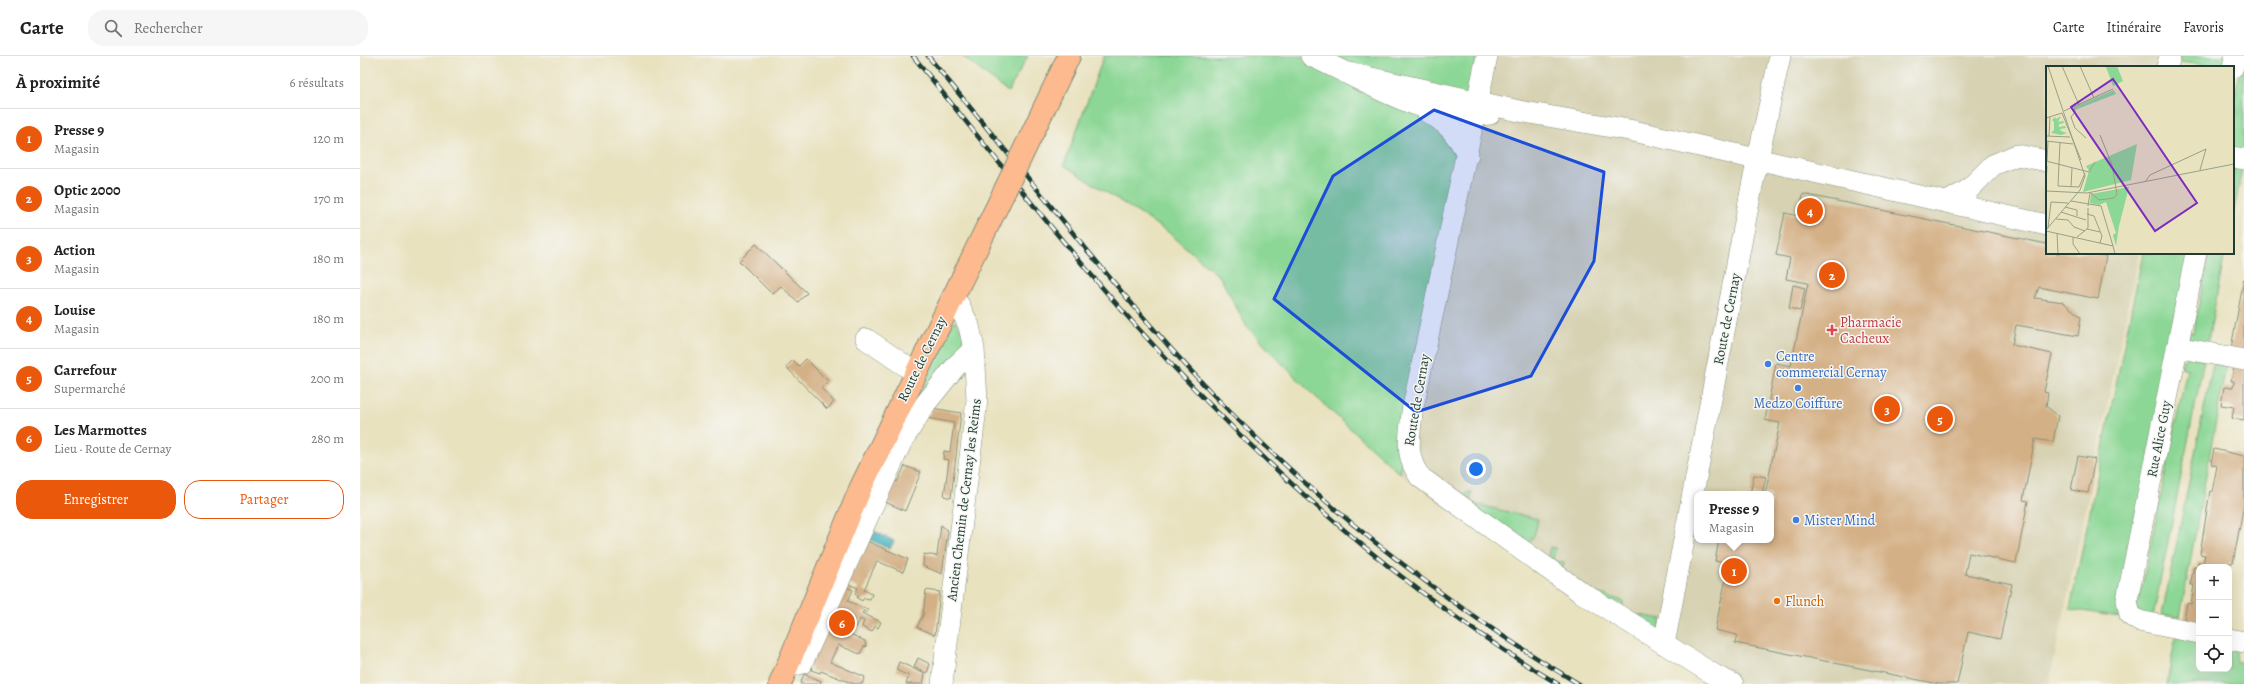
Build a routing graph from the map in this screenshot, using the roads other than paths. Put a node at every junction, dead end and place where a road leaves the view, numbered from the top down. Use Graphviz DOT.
graph roads {
  1 [pos="1069,56"];
  2 [pos="1311,56"];
  3 [pos="1487,56"];
  4 [pos="1780,56"];
  5 [pos="1792,56"];
  6 [pos="2235,56"];
  7 [pos="2233,66"];
  8 [pos="1349,73"];
  9 [pos="1418,107"];
  10 [pos="1477,108"];
  11 [pos="1468,155"];
  12 [pos="2234,157"];
  13 [pos="1757,159"];
  14 [pos="2244,160"];
  15 [pos="2046,161"];
  16 [pos="1947,202"];
  17 [pos="2046,225"];
  18 [pos="2196,254"];
  19 [pos="951,299"];
  20 [pos="866,339"];
  21 [pos="2177,347"];
  22 [pos="974,349"];
  23 [pos="2244,360"];
  24 [pos="916,373"];
  25 [pos="2196,632"];
  26 [pos="2232,640"];
  27 [pos="2244,642"];
  28 [pos="1664,644"];
  29 [pos="783,676"];
  30 [pos="942,684"];
  31 [pos="1733,684"];
  1 -- 19 [label="main road, Route de Cernay, bridge"];
  2 -- 8 [label="street"];
  3 -- 10 [label="street, Route de Cernay"];
  4 -- 13 [label="street, Route de Cernay"];
  5 -- 13 [label="street"];
  6 -- 7 [label="street"];
  8 -- 9 [label="street"];
  8 -- 10 [label="street"];
  9 -- 10 [label="street"];
  9 -- 11 [label="street"];
  10 -- 11 [label="street, Route de Cernay"];
  10 -- 13 [label="street"];
  11 -- 28 [label="street, Route de Cernay"];
  12 -- 14 [label="street"];
  13 -- 16 [label="street"];
  13 -- 28 [label="street, Route de Cernay"];
  15 -- 16 [label="street"];
  16 -- 17 [label="street"];
  18 -- 21 [label="street, Rue Alice Guy"];
  19 -- 22 [label="street, Ancien Chemin de Cernay les Reims"];
  19 -- 24 [label="main road, Route de Cernay"];
  20 -- 24 [label="street"];
  21 -- 23 [label="street"];
  21 -- 25 [label="street, Rue Alice Guy"];
  22 -- 29 [label="street, Route de Cernay"];
  22 -- 30 [label="street, Ancien Chemin de Cernay les Reims"];
  24 -- 29 [label="main road, Route de Cernay"];
  26 -- 27 [label="street"];
  28 -- 31 [label="street, Route de Cernay"];
}
